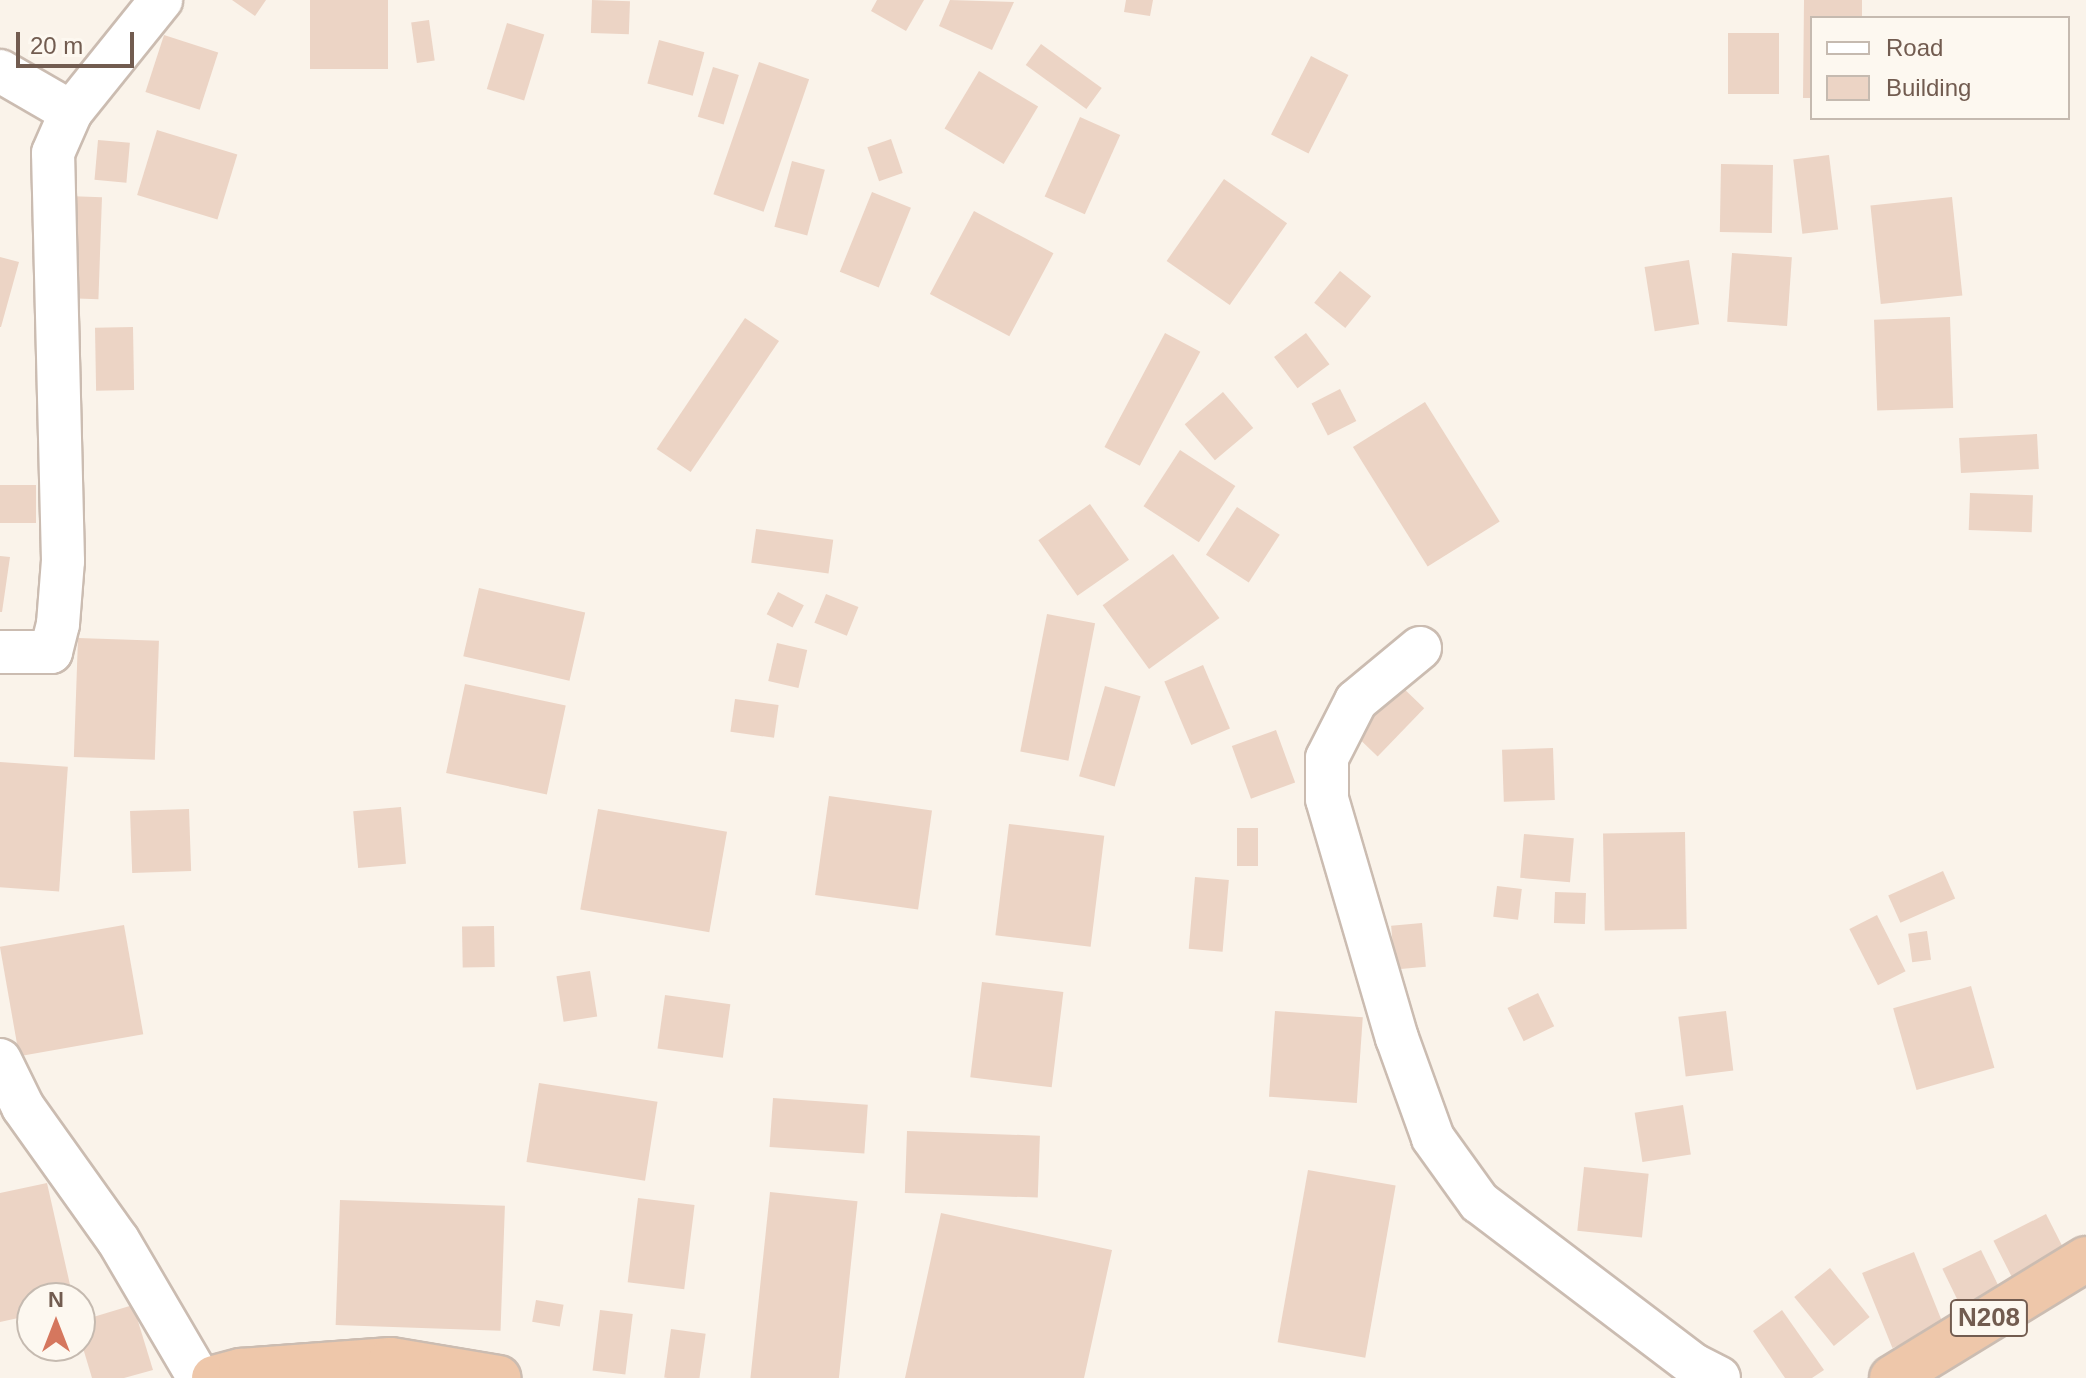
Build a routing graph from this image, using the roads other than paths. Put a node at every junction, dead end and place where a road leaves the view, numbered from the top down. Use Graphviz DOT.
graph roads {
  1 [pos="161,0"];
  2 [pos="0,71"];
  3 [pos="71,112"];
  4 [pos="1420,648"];
  5 [pos="0,652"];
  6 [pos="0,1060"];
  7 [pos="2086,1259"];
  8 [pos="199,1378"];
  9 [pos="214,1378"];
  10 [pos="499,1378"];
  11 [pos="1719,1378"];
  12 [pos="1892,1378"];
  1 -- 3 [label="street"];
  2 -- 3 [label="street"];
  3 -- 5 [label="street"];
  4 -- 11 [label="street"];
  6 -- 8 [label="street"];
  7 -- 12 [label="highway, N208"];
  9 -- 10 [label="highway"];
}
